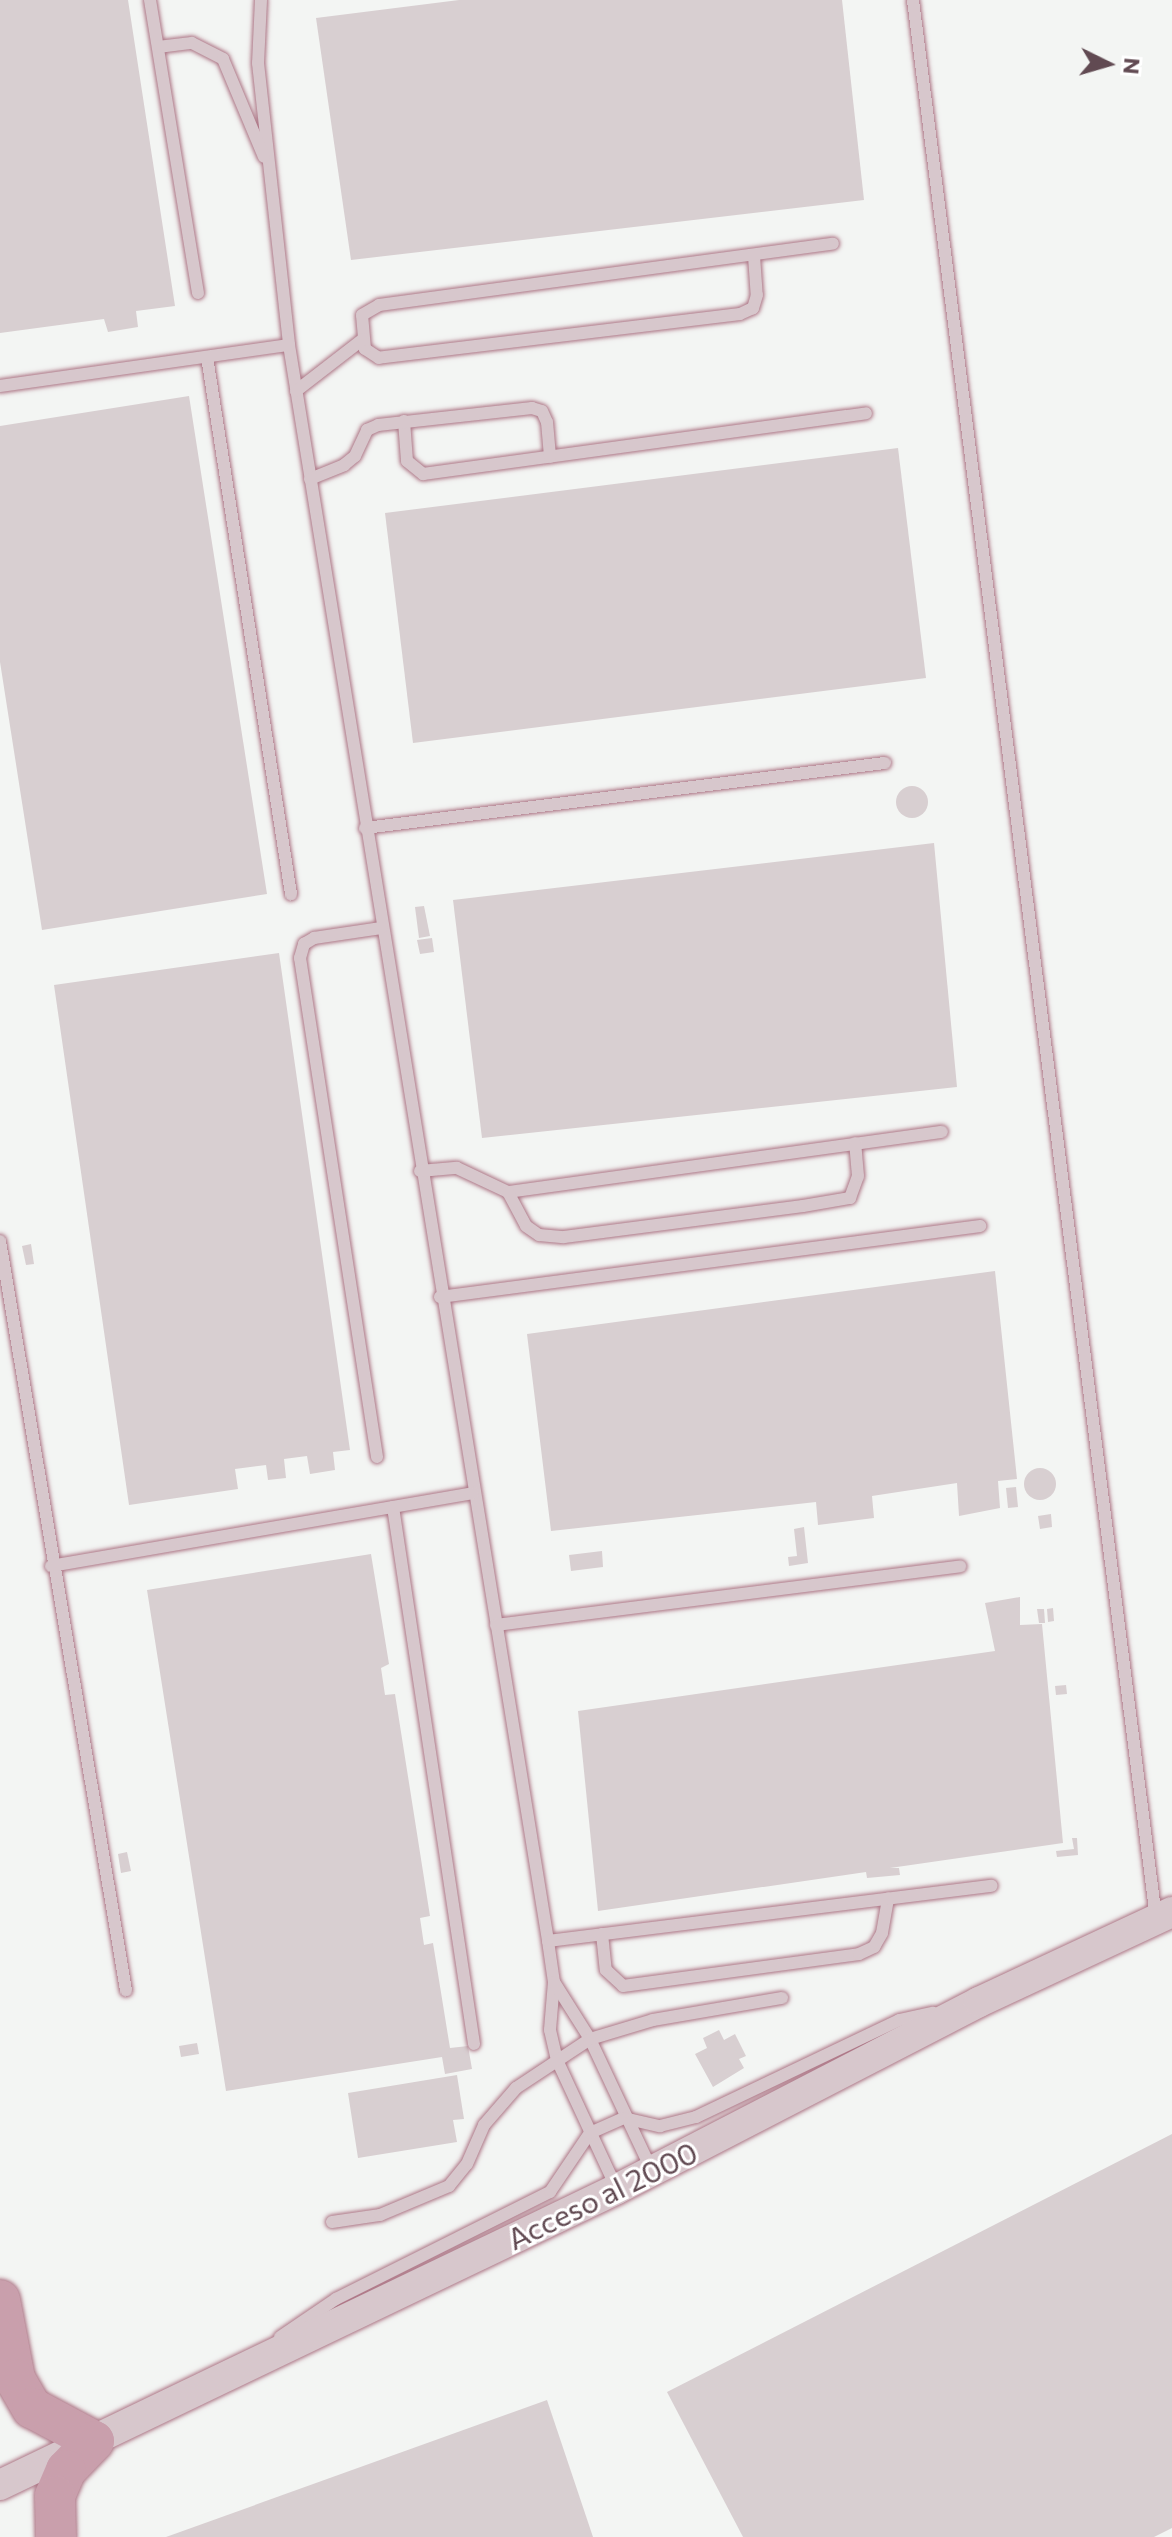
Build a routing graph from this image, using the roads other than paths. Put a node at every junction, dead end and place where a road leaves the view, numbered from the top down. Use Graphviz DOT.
graph roads {
  1 [pos="150,0"];
  2 [pos="261,0"];
  3 [pos="913,0"];
  4 [pos="158,47"];
  5 [pos="270,171"];
  6 [pos="833,244"];
  7 [pos="754,256"];
  8 [pos="198,293"];
  9 [pos="363,339"];
  10 [pos="289,345"];
  11 [pos="207,357"];
  12 [pos="0,386"];
  13 [pos="296,391"];
  14 [pos="866,413"];
  15 [pos="404,421"];
  16 [pos="550,457"];
  17 [pos="310,479"];
  18 [pos="885,763"];
  19 [pos="365,828"];
  20 [pos="291,894"];
  21 [pos="381,928"];
  22 [pos="942,1132"];
  23 [pos="855,1143"];
  24 [pos="420,1171"];
  25 [pos="508,1192"];
  26 [pos="980,1226"];
  27 [pos="0,1241"];
  28 [pos="440,1297"];
  29 [pos="377,1457"];
  30 [pos="473,1493"];
  31 [pos="393,1507"];
  32 [pos="51,1566"];
  33 [pos="960,1566"];
  34 [pos="496,1625"];
  35 [pos="992,1886"];
  36 [pos="888,1899"];
  37 [pos="1164,1915"];
  38 [pos="602,1934"];
  39 [pos="548,1941"];
  40 [pos="554,1982"];
  41 [pos="126,1990"];
  42 [pos="782,1998"];
  43 [pos="979,2002"];
  44 [pos="590,2039"];
  45 [pos="474,2044"];
  46 [pos="557,2060"];
  47 [pos="624,2118"];
  48 [pos="590,2133"];
  49 [pos="653,2172"];
  50 [pos="617,2189"];
  51 [pos="332,2222"];
  52 [pos="0,2300"];
  53 [pos="220,2377"];
  54 [pos="94,2441"];
  55 [pos="0,2485"];
  56 [pos="56,2537"];
  1 -- 4 [label="lane"];
  2 -- 5 [label="lane"];
  3 -- 37 [label="lane"];
  4 -- 5 [label="lane"];
  4 -- 8 [label="lane"];
  5 -- 10 [label="lane"];
  6 -- 7 [label="lane"];
  7 -- 9 [label="lane"];
  7 -- 9 [label="lane"];
  9 -- 13 [label="lane"];
  10 -- 11 [label="lane"];
  10 -- 13 [label="lane"];
  11 -- 12 [label="lane"];
  11 -- 20 [label="lane"];
  13 -- 17 [label="lane"];
  14 -- 16 [label="lane"];
  15 -- 16 [label="lane"];
  15 -- 16 [label="lane"];
  15 -- 17 [label="lane"];
  17 -- 19 [label="lane"];
  18 -- 19 [label="lane"];
  19 -- 21 [label="lane"];
  21 -- 24 [label="lane"];
  21 -- 29 [label="lane"];
  22 -- 23 [label="lane"];
  23 -- 25 [label="lane"];
  23 -- 25 [label="lane"];
  24 -- 25 [label="lane"];
  24 -- 28 [label="lane"];
  26 -- 28 [label="lane"];
  27 -- 32 [label="lane"];
  28 -- 30 [label="lane"];
  30 -- 31 [label="lane"];
  30 -- 34 [label="lane"];
  31 -- 32 [label="lane"];
  31 -- 45 [label="lane"];
  32 -- 41 [label="lane"];
  33 -- 34 [label="lane"];
  34 -- 39 [label="lane"];
  35 -- 36 [label="lane"];
  36 -- 38 [label="lane"];
  36 -- 38 [label="lane"];
  37 -- 43 [label="street, Acceso al 2000"];
  38 -- 39 [label="lane"];
  39 -- 40 [label="lane"];
  40 -- 44 [label="lane"];
  40 -- 46 [label="lane"];
  42 -- 44 [label="lane"];
  43 -- 47 [label="lane, Acceso al 2000"];
  43 -- 49 [label="street, Acceso al 2000"];
  44 -- 46 [label="lane"];
  44 -- 47 [label="lane"];
  46 -- 48 [label="lane"];
  46 -- 51 [label="lane"];
  47 -- 48 [label="lane"];
  47 -- 49 [label="lane"];
  48 -- 50 [label="lane"];
  48 -- 53 [label="lane, Acceso al 2000"];
  49 -- 50 [label="street, Acceso al 2000"];
  50 -- 53 [label="street, Acceso al 2000"];
  52 -- 54 [label="highway"];
  53 -- 54 [label="street, Acceso al 2000"];
  54 -- 55 [label="street, Acceso al 2000"];
  54 -- 56 [label="highway"];
}
